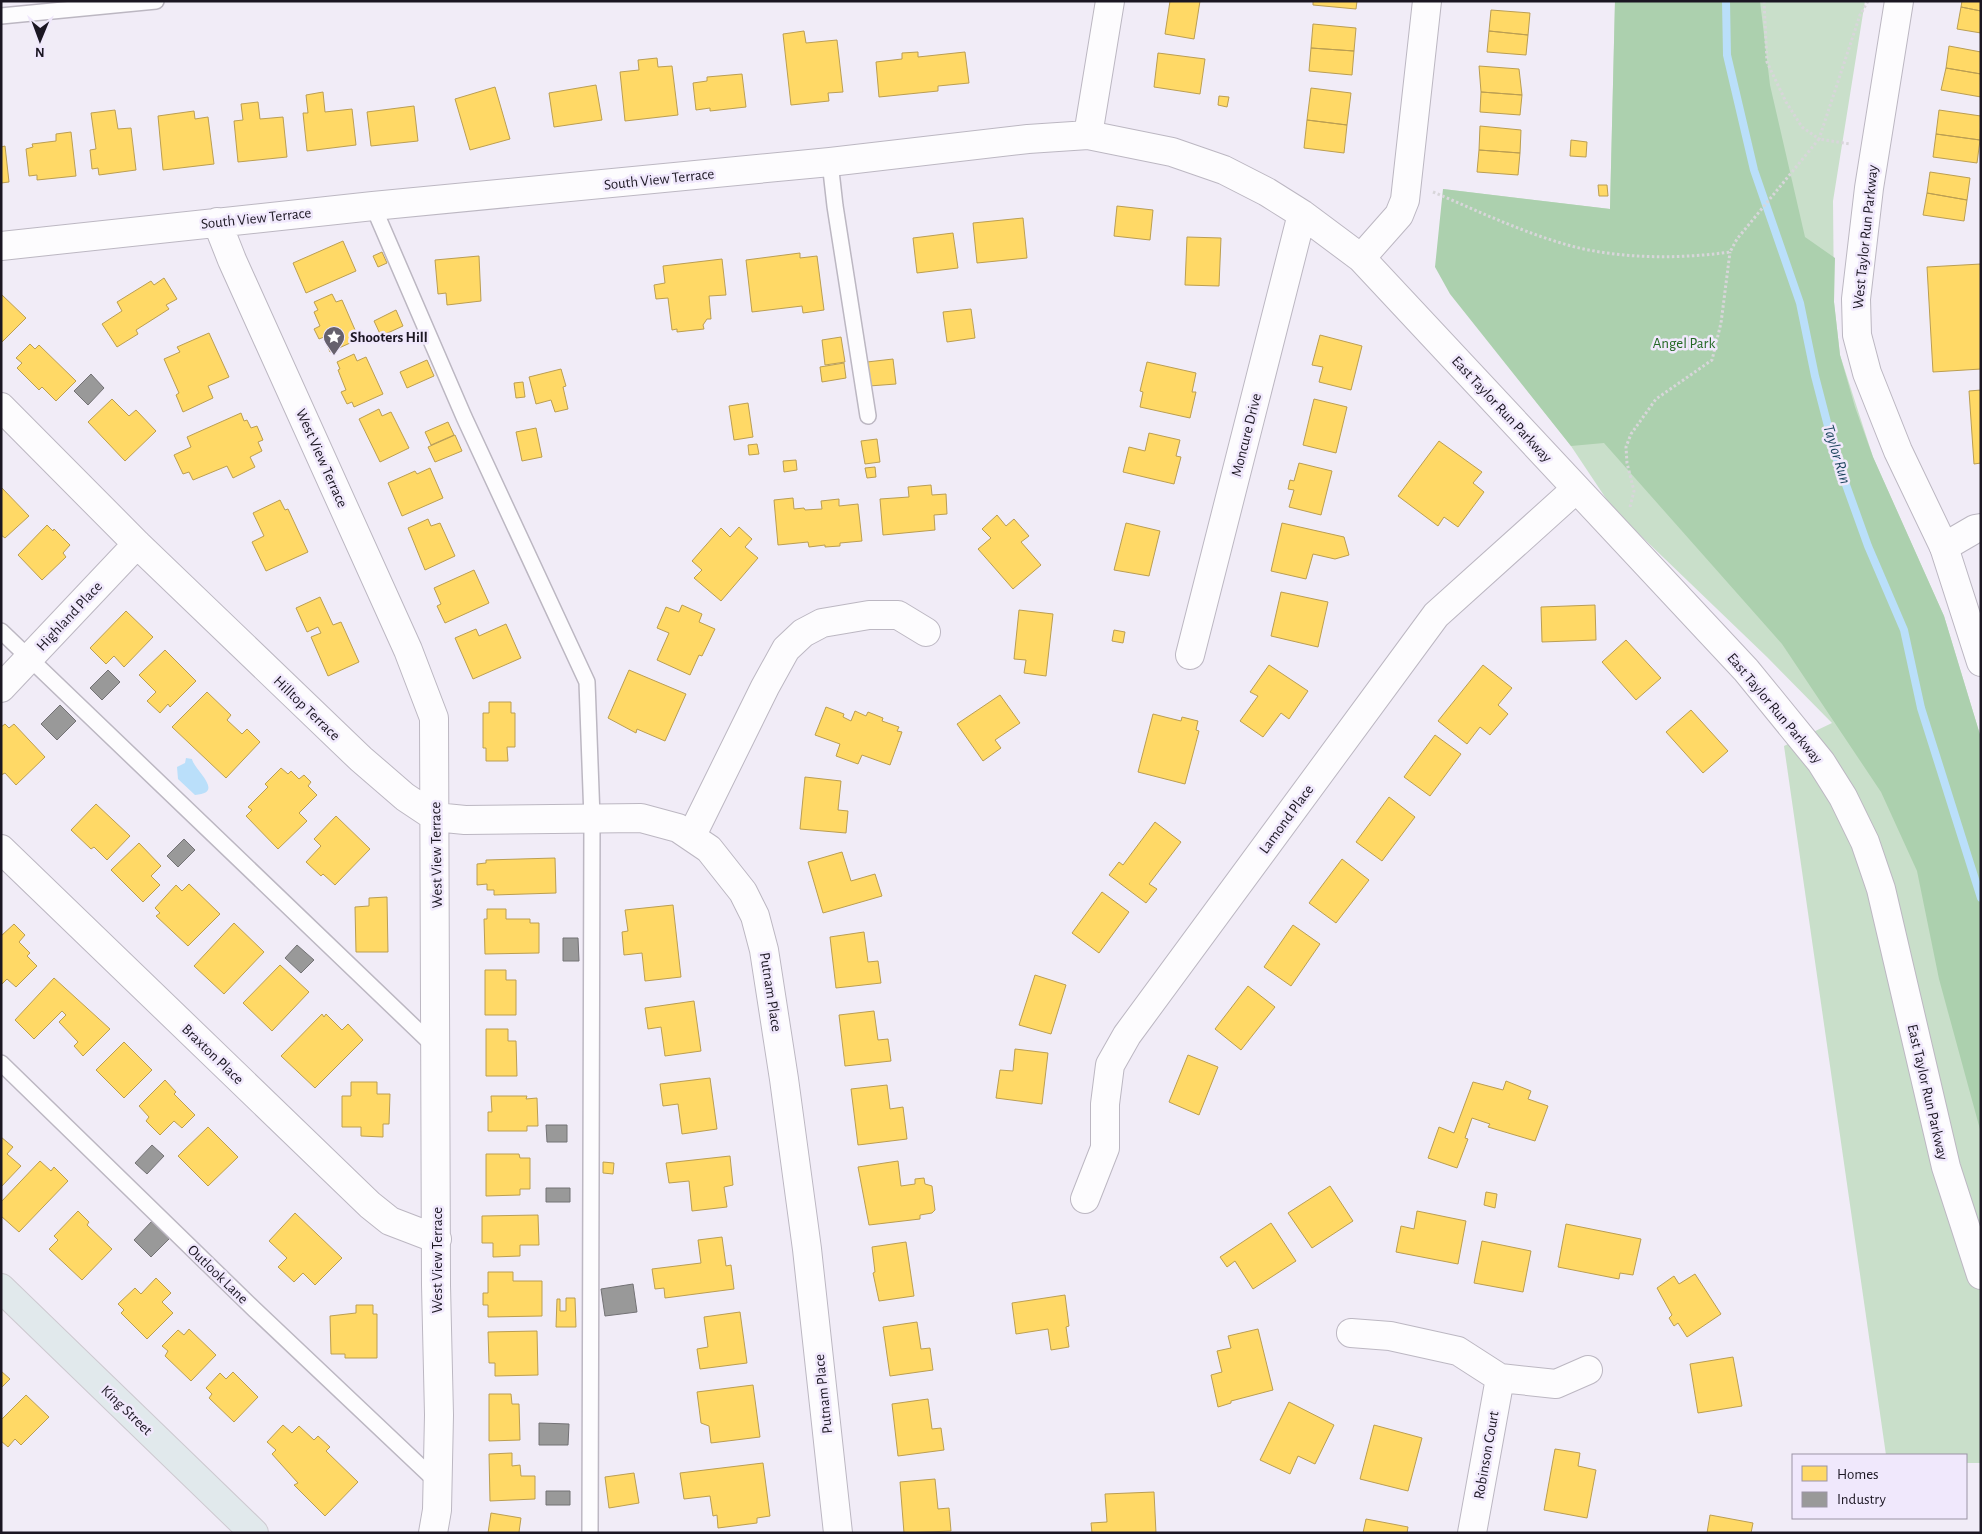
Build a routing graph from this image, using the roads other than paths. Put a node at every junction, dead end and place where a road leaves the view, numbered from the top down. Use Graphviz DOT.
graph roads {
  1 [pos="156,1"];
  2 [pos="1110,1"];
  3 [pos="1427,1"];
  4 [pos="1899,1"];
  5 [pos="1,16"];
  6 [pos="1088,135"];
  7 [pos="830,162"];
  8 [pos="373,206"];
  9 [pos="1302,214"];
  10 [pos="217,222"];
  11 [pos="1,246"];
  12 [pos="1361,258"];
  13 [pos="1,408"];
  14 [pos="868,416"];
  15 [pos="1576,489"];
  16 [pos="1981,528"];
  17 [pos="137,544"];
  18 [pos="1944,547"];
  19 [pos="1,631"];
  20 [pos="926,632"];
  21 [pos="1190,655"];
  22 [pos="29,658"];
  23 [pos="1981,662"];
  24 [pos="1,688"];
  25 [pos="435,817"];
  26 [pos="592,818"];
  27 [pos="692,835"];
  28 [pos="1,850"];
  29 [pos="436,1048"];
  30 [pos="1,1063"];
  31 [pos="1085,1200"];
  32 [pos="437,1239"];
  33 [pos="1981,1275"];
  34 [pos="1,1288"];
  35 [pos="1351,1333"];
  36 [pos="1588,1370"];
  37 [pos="1500,1378"];
  38 [pos="438,1483"];
  39 [pos="254,1533"];
  40 [pos="433,1533"];
  41 [pos="590,1533"];
  42 [pos="838,1533"];
  43 [pos="1472,1533"];
  1 -- 5 [label="lane"];
  2 -- 6 [label="street"];
  3 -- 12 [label="street"];
  4 -- 18 [label="street, West Taylor Run Parkway"];
  6 -- 7 [label="street, South View Terrace"];
  6 -- 9 [label="street, South View Terrace"];
  7 -- 8 [label="street, South View Terrace"];
  7 -- 14 [label="lane"];
  8 -- 10 [label="street, South View Terrace"];
  8 -- 26 [label="lane"];
  9 -- 12 [label="street, East Taylor Run Parkway"];
  9 -- 21 [label="street, Moncure Drive"];
  10 -- 11 [label="street, South View Terrace"];
  10 -- 25 [label="street, West View Terrace"];
  12 -- 15 [label="street, East Taylor Run Parkway"];
  13 -- 17 [label="street, Hilltop Terrace"];
  15 -- 31 [label="street, Lamond Place"];
  15 -- 33 [label="street, East Taylor Run Parkway"];
  16 -- 18 [label="street"];
  17 -- 22 [label="street, Highland Place"];
  17 -- 25 [label="street, Hilltop Terrace"];
  18 -- 23 [label="street, West Taylor Run Parkway"];
  19 -- 22 [label="lane"];
  20 -- 27 [label="street"];
  22 -- 24 [label="street, Highland Place"];
  22 -- 29 [label="lane"];
  25 -- 26 [label="street, Hilltop Terrace"];
  25 -- 29 [label="street, West View Terrace"];
  26 -- 27 [label="street, Hilltop Terrace"];
  26 -- 41 [label="lane"];
  27 -- 42 [label="street, Putnam Place"];
  28 -- 32 [label="street, Braxton Place"];
  29 -- 32 [label="street, West View Terrace"];
  30 -- 38 [label="lane, Outlook Lane"];
  32 -- 38 [label="street, West View Terrace"];
  34 -- 39 [label="main road, King Street"];
  35 -- 37 [label="street"];
  36 -- 37 [label="street"];
  37 -- 43 [label="street, Robinson Court"];
  38 -- 40 [label="street, West View Terrace"];
}
